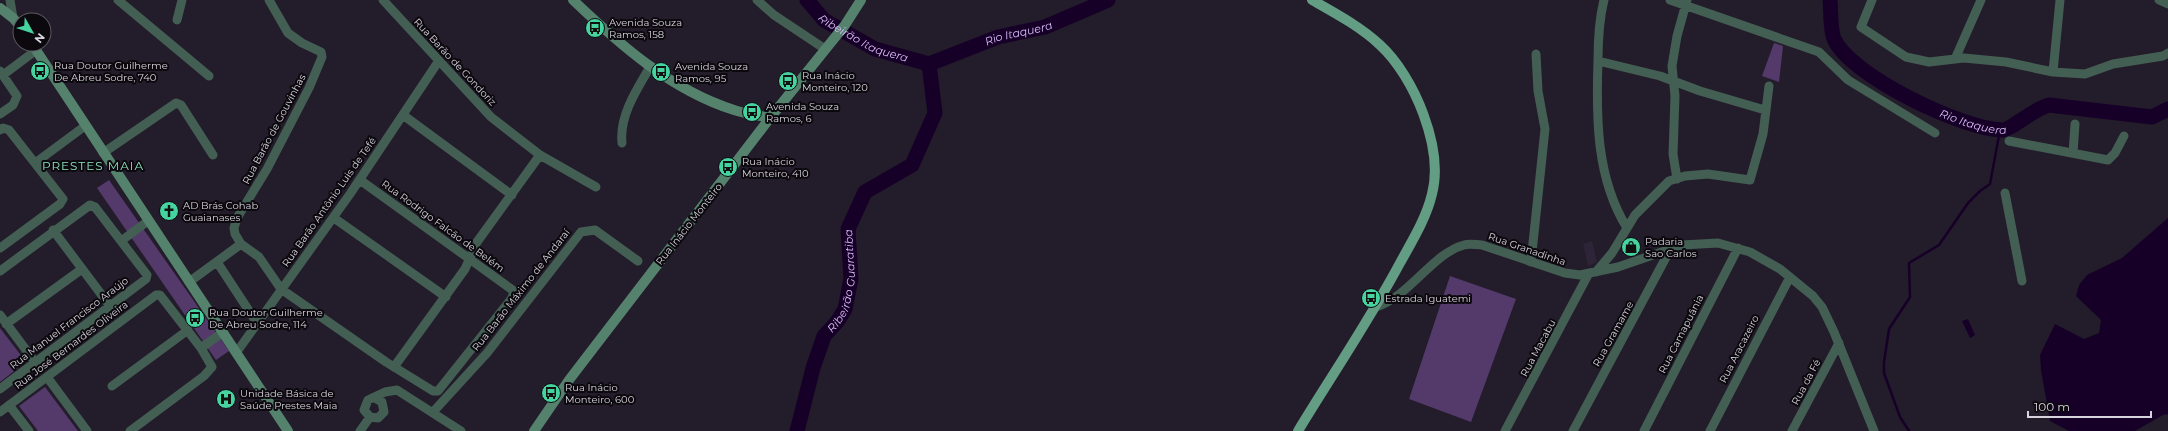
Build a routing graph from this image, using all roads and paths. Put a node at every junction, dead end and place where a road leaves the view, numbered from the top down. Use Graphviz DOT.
graph roads {
  1 [pos="10,0"];
  2 [pos="118,0"];
  3 [pos="182,0"];
  4 [pos="268,0"];
  5 [pos="383,0"];
  6 [pos="573,0"];
  7 [pos="758,0"];
  8 [pos="862,0"];
  9 [pos="1312,0"];
  10 [pos="1604,0"];
  11 [pos="1670,0"];
  12 [pos="1872,0"];
  13 [pos="1981,0"];
  14 [pos="2060,0"];
  15 [pos="2159,0"];
  16 [pos="1686,3"];
  17 [pos="2168,4"];
  18 [pos="0,8"];
  19 [pos="14,12"];
  20 [pos="12,18"];
  21 [pos="177,20"];
  22 [pos="825,48"];
  23 [pos="28,52"];
  24 [pos="36,52"];
  25 [pos="2168,53"];
  26 [pos="1536,54"];
  27 [pos="1955,59"];
  28 [pos="1598,61"];
  29 [pos="438,62"];
  30 [pos="650,67"];
  31 [pos="2053,72"];
  32 [pos="2,73"];
  33 [pos="209,76"];
  34 [pos="1673,80"];
  35 [pos="1769,86"];
  36 [pos="1765,110"];
  37 [pos="0,114"];
  38 [pos="403,116"];
  39 [pos="770,118"];
  40 [pos="2075,124"];
  41 [pos="85,126"];
  42 [pos="4,130"];
  43 [pos="1936,133"];
  44 [pos="2124,136"];
  45 [pos="2009,141"];
  46 [pos="622,143"];
  47 [pos="103,153"];
  48 [pos="2073,153"];
  49 [pos="213,155"];
  50 [pos="540,155"];
  51 [pos="35,163"];
  52 [pos="1677,179"];
  53 [pos="360,180"];
  54 [pos="596,186"];
  55 [pos="2004,193"];
  56 [pos="512,195"];
  57 [pos="334,218"];
  58 [pos="148,221"];
  59 [pos="1627,228"];
  60 [pos="53,230"];
  61 [pos="121,241"];
  62 [pos="241,244"];
  63 [pos="0,248"];
  64 [pos="1671,248"];
  65 [pos="1738,248"];
  66 [pos="469,259"];
  67 [pos="638,261"];
  68 [pos="217,262"];
  69 [pos="1531,262"];
  70 [pos="82,268"];
  71 [pos="0,271"];
  72 [pos="1592,274"];
  73 [pos="1790,277"];
  74 [pos="2022,281"];
  75 [pos="189,282"];
  76 [pos="281,289"];
  77 [pos="446,297"];
  78 [pos="110,306"];
  79 [pos="1376,307"];
  80 [pos="0,315"];
  81 [pos="257,323"];
  82 [pos="6,324"];
  83 [pos="188,330"];
  84 [pos="222,333"];
  85 [pos="1839,343"];
  86 [pos="201,348"];
  87 [pos="236,353"];
  88 [pos="35,362"];
  89 [pos="394,367"];
  90 [pos="47,377"];
  91 [pos="112,386"];
  92 [pos="0,389"];
  93 [pos="375,398"];
  94 [pos="9,405"];
  95 [pos="0,412"];
  96 [pos="433,412"];
  97 [pos="370,417"];
  98 [pos="29,431"];
  99 [pos="86,431"];
  100 [pos="130,431"];
  101 [pos="288,431"];
  102 [pos="360,431"];
  103 [pos="461,431"];
  104 [pos="534,431"];
  105 [pos="1298,431"];
  106 [pos="1505,431"];
  107 [pos="1573,431"];
  108 [pos="1644,431"];
  109 [pos="1710,431"];
  110 [pos="1792,431"];
  111 [pos="1874,431"];
  1 -- 19 [label="street"];
  2 -- 33 [label="street"];
  3 -- 21 [label="street"];
  4 -- 62 [label="street, Rua Barão de Gouvinhas"];
  5 -- 29 [label="street, Rua Barão de Gondoriz"];
  6 -- 30 [label="street"];
  7 -- 22 [label="street"];
  8 -- 22 [label="street, Rua Inácio Monteiro"];
  9 -- 79 [label="main road"];
  10 -- 28 [label="street"];
  11 -- 16 [label="street"];
  12 -- 27 [label="street"];
  13 -- 27 [label="street"];
  14 -- 31 [label="street"];
  15 -- 17 [label="street"];
  16 -- 34 [label="street"];
  16 -- 43 [label="street"];
  18 -- 20 [label="street"];
  22 -- 39 [label="street, Rua Inácio Monteiro"];
  23 -- 32 [label="street"];
  24 -- 41 [label="street"];
  25 -- 31 [label="street"];
  26 -- 69 [label="street"];
  27 -- 31 [label="street"];
  28 -- 34 [label="street"];
  28 -- 59 [label="street"];
  29 -- 38 [label="street, Rua Barão Antônio Luis de Tefé"];
  29 -- 50 [label="street, Rua Barão de Gondoriz"];
  30 -- 39 [label="street"];
  30 -- 46 [label="street"];
  32 -- 37 [label="street"];
  34 -- 36 [label="street"];
  34 -- 52 [label="street"];
  35 -- 36 [label="street"];
  36 -- 52 [label="street"];
  38 -- 53 [label="street, Rua Barão Antônio Luis de Tefé"];
  38 -- 56 [label="street"];
  39 -- 104 [label="street, Rua Inácio Monteiro"];
  40 -- 48 [label="street"];
  41 -- 47 [label="street"];
  41 -- 51 [label="street"];
  42 -- 51 [label="street"];
  44 -- 48 [label="street"];
  45 -- 48 [label="street"];
  47 -- 49 [label="street"];
  47 -- 58 [label="street"];
  50 -- 54 [label="street, Rua Barão de Gondoriz"];
  50 -- 56 [label="street"];
  51 -- 63 [label="street"];
  52 -- 59 [label="street, Rua Macabu"];
  53 -- 57 [label="street, Rua Barão Antônio Luis de Tefé"];
  53 -- 66 [label="street, Rua Rodrigo Falcão de Belém"];
  55 -- 74 [label="street"];
  56 -- 66 [label="street"];
  57 -- 76 [label="street, Rua Barão Antônio Luis de Tefé"];
  57 -- 77 [label="street"];
  58 -- 61 [label="street"];
  58 -- 75 [label="street"];
  59 -- 72 [label="street, Rua Macabu"];
  60 -- 61 [label="street"];
  60 -- 70 [label="street"];
  60 -- 71 [label="street"];
  61 -- 78 [label="street, Rua Manuel Francisco Araújo"];
  62 -- 68 [label="street"];
  62 -- 76 [label="street"];
  64 -- 65 [label="street"];
  64 -- 72 [label="street"];
  64 -- 107 [label="street, Rua Gramame"];
  65 -- 73 [label="street"];
  65 -- 108 [label="street, Rua Camapuânia"];
  66 -- 77 [label="street"];
  66 -- 89 [label="street, Rua Rodrigo Falcão de Belém"];
  67 -- 96 [label="street, Rua Barão Máximo de Andaraí"];
  68 -- 75 [label="street"];
  68 -- 81 [label="street"];
  69 -- 72 [label="street, Rua Granadinha"];
  69 -- 79 [label="street, Rua Granadinha"];
  70 -- 78 [label="street"];
  70 -- 82 [label="street"];
  72 -- 106 [label="street, Rua Macabu"];
  73 -- 85 [label="street"];
  73 -- 109 [label="street, Rua Aracazeiro"];
  75 -- 84 [label="street"];
  76 -- 81 [label="street, Rua Barão Antônio Luis de Tefé"];
  76 -- 89 [label="street"];
  77 -- 89 [label="street"];
  78 -- 88 [label="street, Rua Manuel Francisco Araújo"];
  79 -- 105 [label="main road"];
  80 -- 82 [label="street"];
  81 -- 87 [label="street, Rua Barão Antônio Luis de Tefé"];
  82 -- 88 [label="street"];
  83 -- 86 [label="street"];
  83 -- 90 [label="street, Rua José Bernardes Oliveira"];
  83 -- 91 [label="street"];
  84 -- 86 [label="street"];
  84 -- 87 [label="street"];
  85 -- 110 [label="street, Rua da Fé"];
  85 -- 111 [label="street"];
  86 -- 100 [label="street"];
  87 -- 101 [label="street"];
  88 -- 92 [label="street, Rua Manuel Francisco Araújo"];
  90 -- 94 [label="street, Rua José Bernardes Oliveira"];
  90 -- 99 [label="street"];
  93 -- 96 [label="street"];
  93 -- 97 [label="street"];
  93 -- 97 [label="street"];
  94 -- 95 [label="street, Rua José Bernardes Oliveira"];
  94 -- 98 [label="street"];
  96 -- 103 [label="street"];
  97 -- 102 [label="street"];
}
